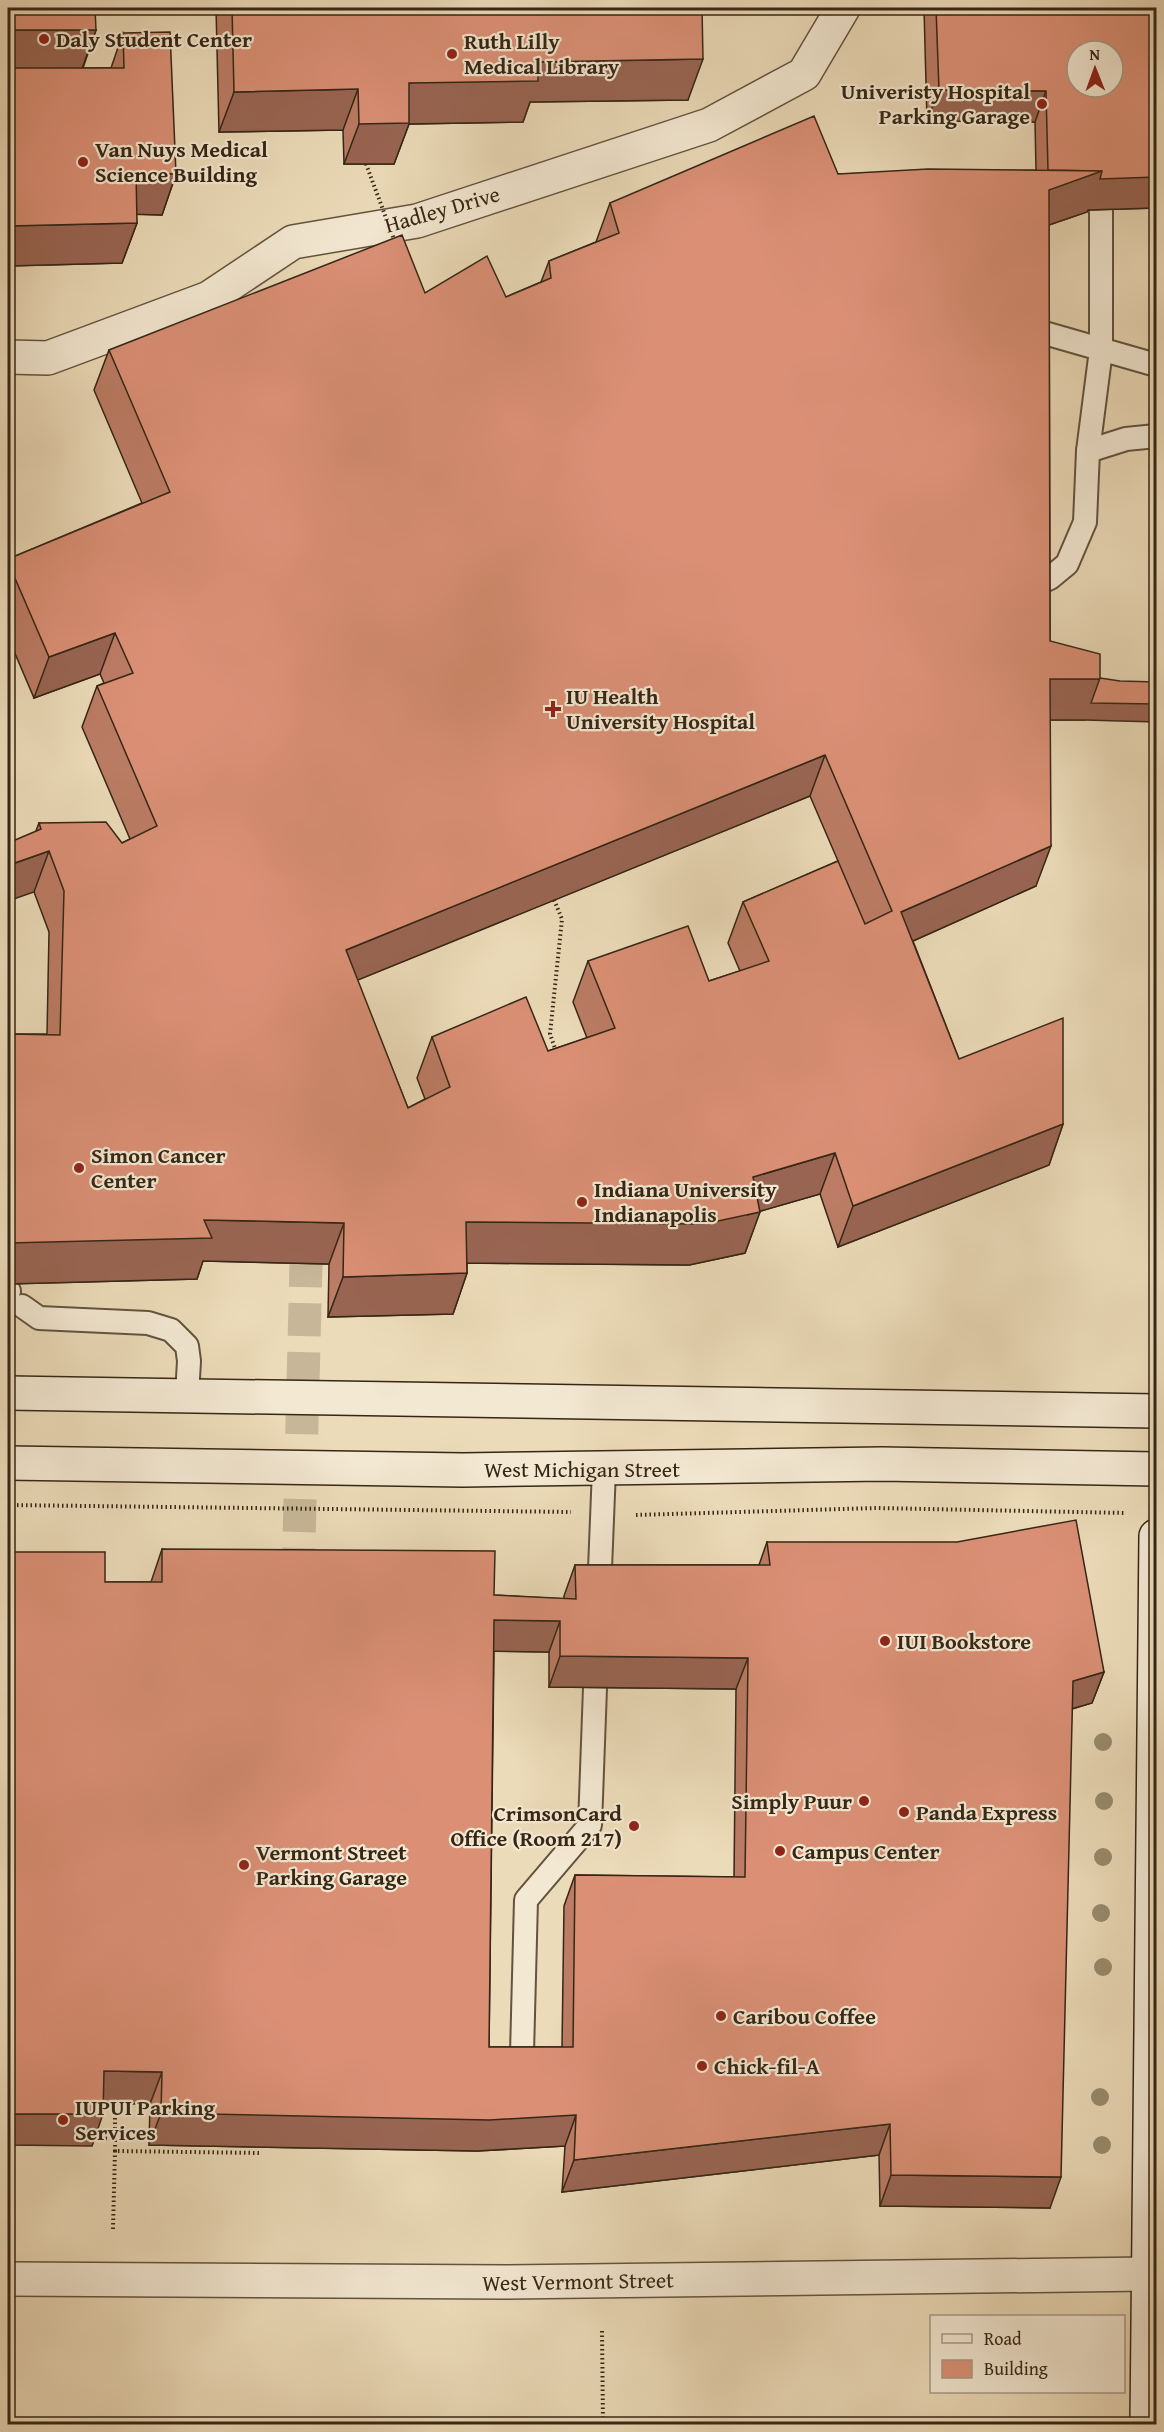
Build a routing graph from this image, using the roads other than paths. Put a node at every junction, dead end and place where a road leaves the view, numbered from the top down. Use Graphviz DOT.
graph roads {
  1 [pos="843,8"];
  2 [pos="1101,211"];
  3 [pos="1034,330"];
  4 [pos="1101,350"];
  5 [pos="8,357"];
  6 [pos="1156,365"];
  7 [pos="1156,436"];
  8 [pos="1088,451"];
  9 [pos="1035,585"];
  10 [pos="13,1297"];
  11 [pos="8,1393"];
  12 [pos="187,1395"];
  13 [pos="1156,1411"];
  14 [pos="8,1463"];
  15 [pos="604,1469"];
  16 [pos="1156,1469"];
  17 [pos="1156,1536"];
  18 [pos="599,1597"];
  19 [pos="595,1688"];
  20 [pos="522,2053"];
  21 [pos="1148,2274"];
  22 [pos="8,2279"];
  23 [pos="1147,2424"];
  1 -- 5 [label="street, Hadley Drive"];
  2 -- 4 [label="lane"];
  3 -- 4 [label="lane"];
  4 -- 6 [label="lane"];
  4 -- 8 [label="lane"];
  7 -- 8 [label="lane"];
  8 -- 9 [label="lane"];
  10 -- 12 [label="lane"];
  11 -- 12 [label="street"];
  12 -- 13 [label="street"];
  14 -- 15 [label="street, West Michigan Street"];
  15 -- 16 [label="street, West Michigan Street"];
  15 -- 18 [label="lane"];
  17 -- 21 [label="street"];
  19 -- 20 [label="lane"];
  21 -- 22 [label="street, West Vermont Street"];
  21 -- 23 [label="street"];
}
